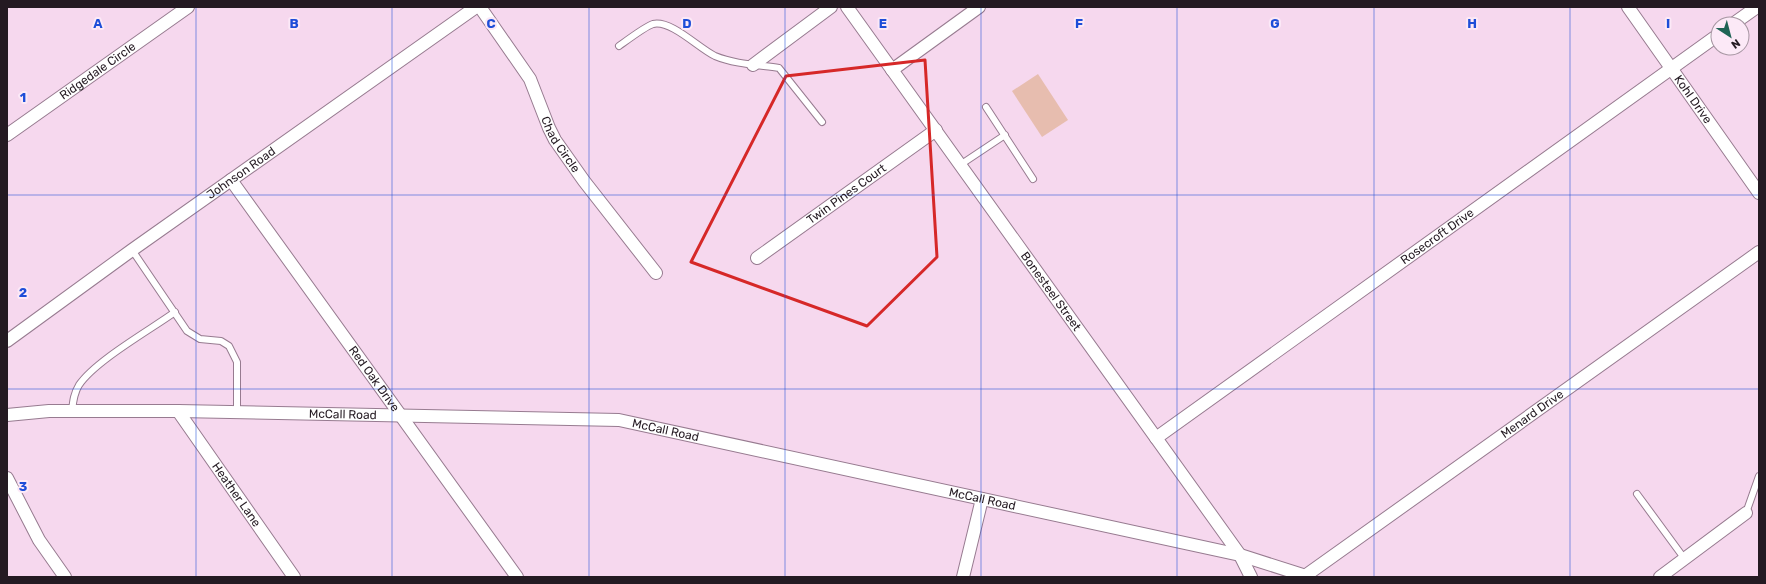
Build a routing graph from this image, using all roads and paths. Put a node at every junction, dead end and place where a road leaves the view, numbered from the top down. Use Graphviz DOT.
graph roads {
  1 [pos="188,7"];
  2 [pos="476,7"];
  3 [pos="480,7"];
  4 [pos="831,7"];
  5 [pos="847,7"];
  6 [pos="979,7"];
  7 [pos="1628,7"];
  8 [pos="1757,7"];
  9 [pos="1744,16"];
  10 [pos="1710,41"];
  11 [pos="619,46"];
  12 [pos="753,65"];
  13 [pos="1671,68"];
  14 [pos="892,70"];
  15 [pos="986,107"];
  16 [pos="822,122"];
  17 [pos="936,130"];
  18 [pos="7,135"];
  19 [pos="1005,135"];
  20 [pos="960,165"];
  21 [pos="1033,179"];
  22 [pos="231,180"];
  23 [pos="1759,193"];
  24 [pos="132,250"];
  25 [pos="1759,252"];
  26 [pos="757,258"];
  27 [pos="656,273"];
  28 [pos="175,312"];
  29 [pos="7,341"];
  30 [pos="72,411"];
  31 [pos="178,411"];
  32 [pos="237,412"];
  33 [pos="7,415"];
  34 [pos="400,416"];
  35 [pos="1156,438"];
  36 [pos="1759,476"];
  37 [pos="7,478"];
  38 [pos="1637,494"];
  39 [pos="982,499"];
  40 [pos="1746,513"];
  41 [pos="1240,555"];
  42 [pos="1684,558"];
  43 [pos="1307,576"];
  44 [pos="65,577"];
  45 [pos="294,577"];
  46 [pos="517,577"];
  47 [pos="963,577"];
  48 [pos="1251,577"];
  49 [pos="1660,577"];
  1 -- 18 [label="street, Ridgedale Circle"];
  2 -- 22 [label="street, Johnson Road"];
  3 -- 27 [label="street, Chad Circle"];
  4 -- 12 [label="street"];
  5 -- 14 [label="street, Bonesteel Street"];
  6 -- 14 [label="street"];
  7 -- 13 [label="street, Kohl Drive"];
  8 -- 9 [label="street"];
  10 -- 13 [label="street, Rosecroft Drive"];
  11 -- 12 [label="lane"];
  12 -- 16 [label="lane"];
  13 -- 23 [label="street, Kohl Drive"];
  13 -- 35 [label="street, Rosecroft Drive"];
  14 -- 17 [label="street, Bonesteel Street"];
  15 -- 19 [label="lane"];
  17 -- 20 [label="street, Bonesteel Street"];
  17 -- 26 [label="street, Twin Pines Court"];
  19 -- 20 [label="lane"];
  19 -- 21 [label="lane"];
  20 -- 35 [label="street, Bonesteel Street"];
  22 -- 24 [label="street, Johnson Road"];
  22 -- 34 [label="street, Red Oak Drive"];
  24 -- 28 [label="lane"];
  24 -- 29 [label="street, Johnson Road"];
  25 -- 43 [label="street, Menard Drive"];
  28 -- 30 [label="lane"];
  28 -- 32 [label="lane"];
  30 -- 31 [label="street, McCall Road"];
  30 -- 33 [label="street, McCall Road"];
  31 -- 32 [label="street, McCall Road"];
  31 -- 45 [label="street, Heather Lane"];
  32 -- 34 [label="street, McCall Road"];
  34 -- 39 [label="street, McCall Road"];
  34 -- 46 [label="street, Red Oak Drive"];
  35 -- 41 [label="street, Bonesteel Street"];
  36 -- 40 [label="lane"];
  37 -- 44 [label="street"];
  38 -- 42 [label="lane"];
  39 -- 41 [label="street, McCall Road"];
  39 -- 47 [label="street"];
  40 -- 42 [label="street"];
  41 -- 43 [label="street, McCall Road"];
  41 -- 48 [label="street, Bonesteel Street"];
  42 -- 49 [label="street"];
}
